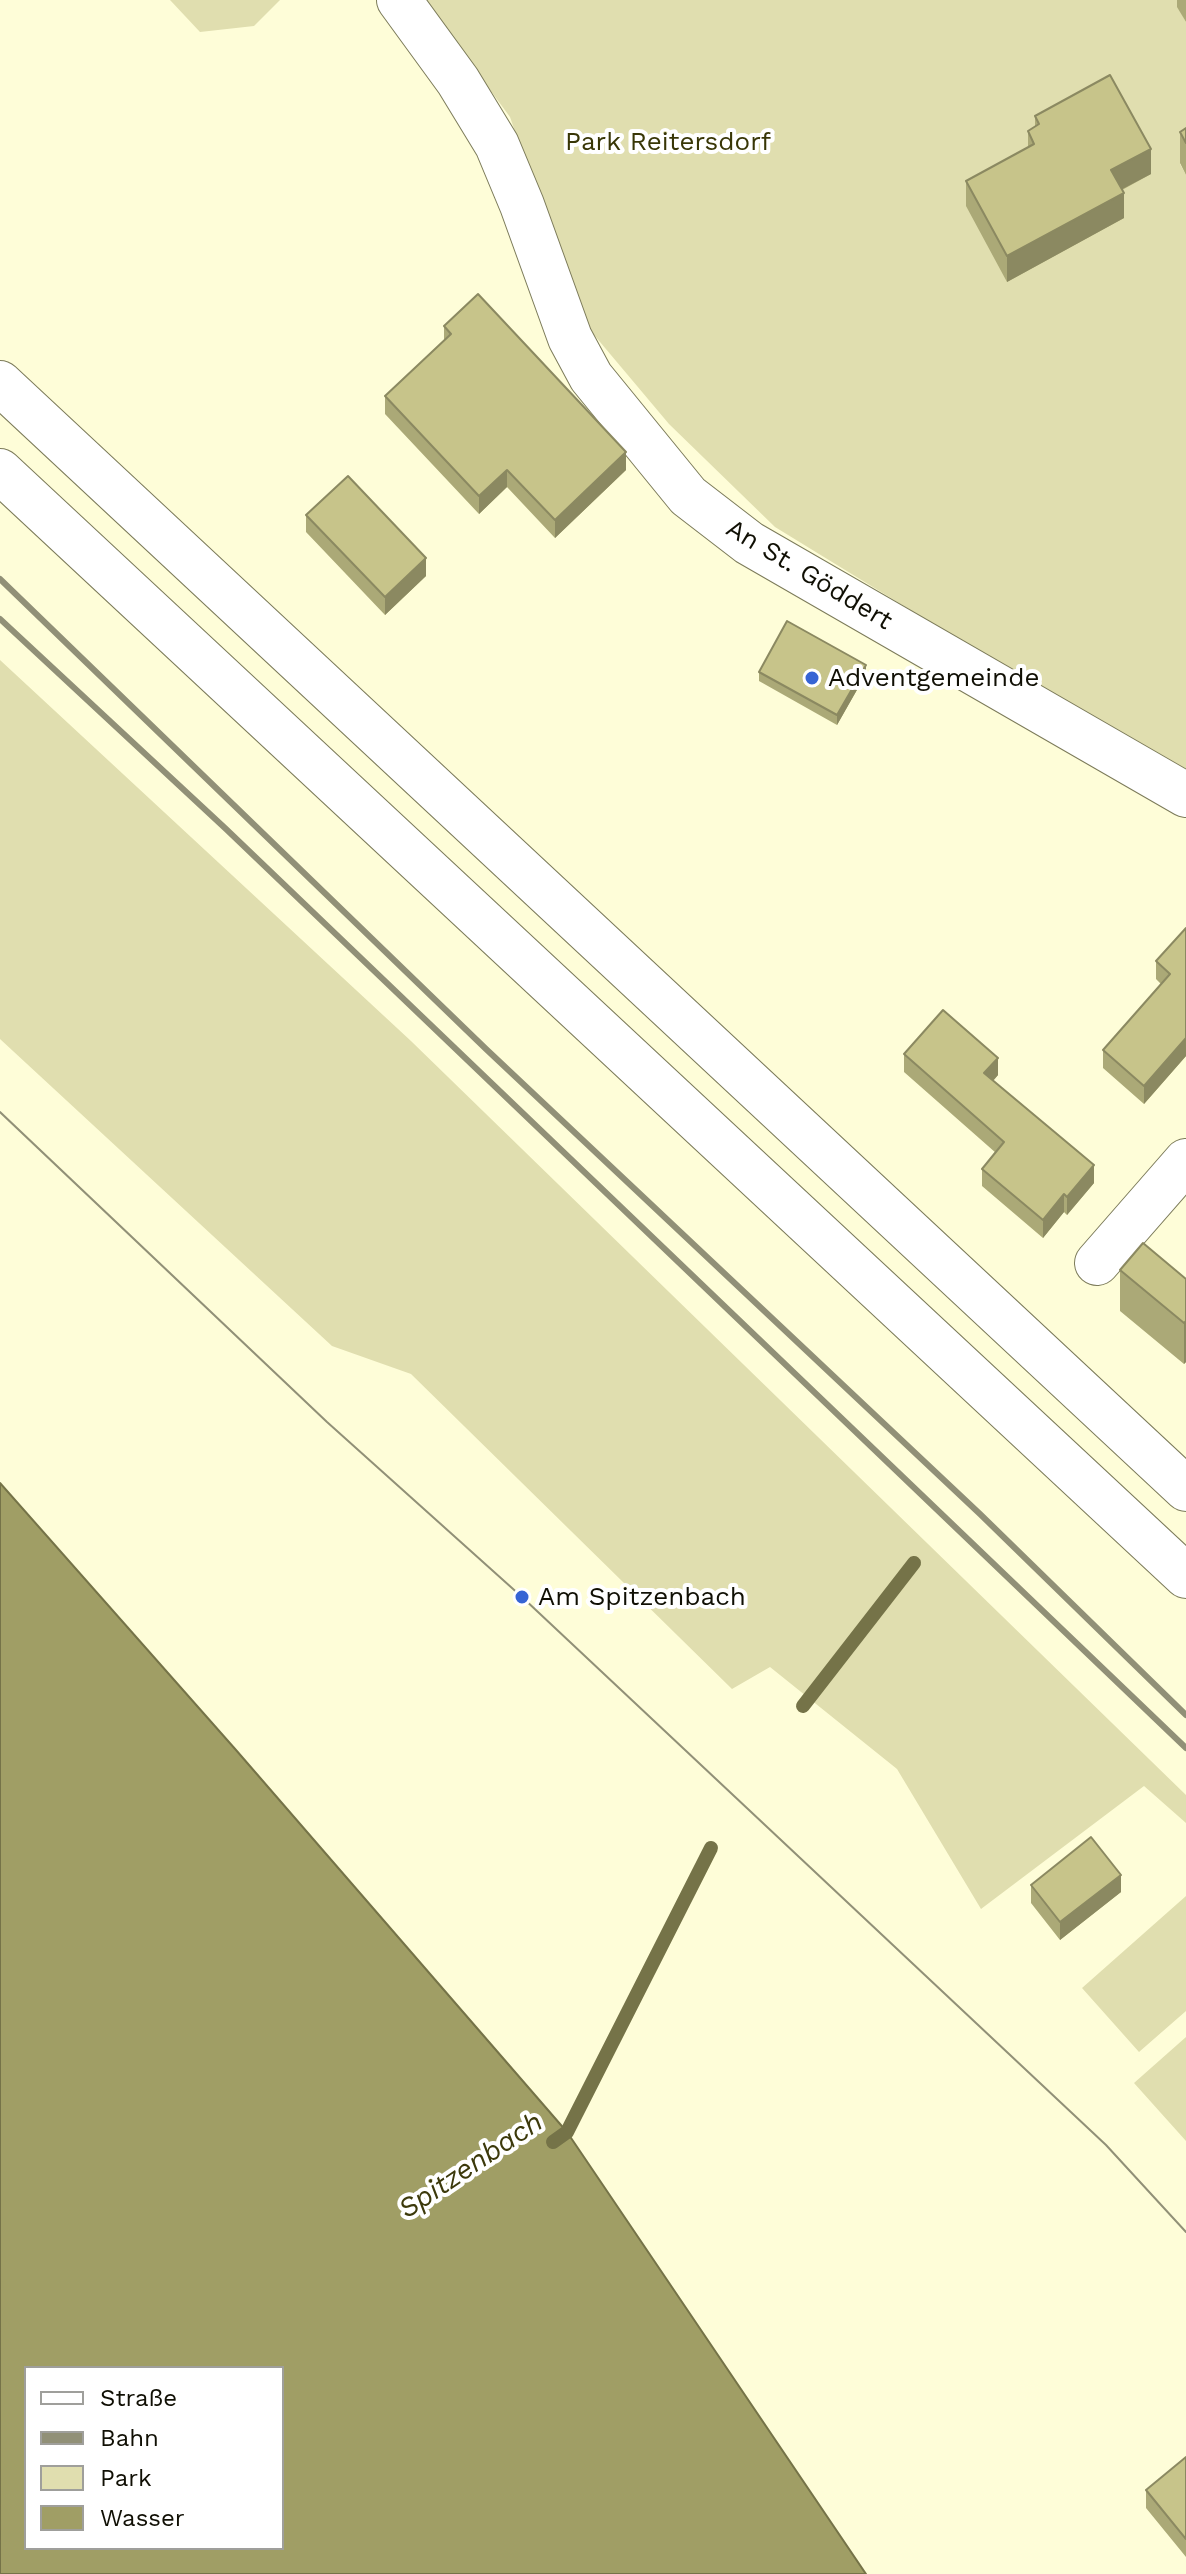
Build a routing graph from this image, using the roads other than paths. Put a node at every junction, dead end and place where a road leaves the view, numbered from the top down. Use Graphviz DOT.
graph roads {
  1 [pos="399,0"];
  2 [pos="0,383"];
  3 [pos="0,471"];
  4 [pos="1186,795"];
  5 [pos="1186,1161"];
  6 [pos="1097,1263"];
  7 [pos="1186,1489"];
  8 [pos="1186,1576"];
  1 -- 4 [label="main road, An St. Göddert"];
  2 -- 7 [label="main road"];
  3 -- 8 [label="main road"];
  5 -- 6 [label="main road"];
}
